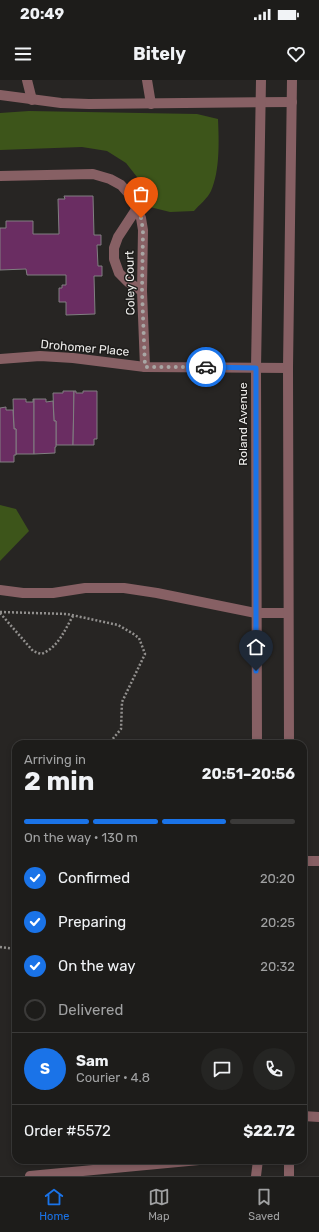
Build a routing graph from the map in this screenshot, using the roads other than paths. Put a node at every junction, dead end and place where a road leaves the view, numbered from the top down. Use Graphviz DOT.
graph roads {
  1 [pos="27,80"];
  2 [pos="147,80"];
  3 [pos="261,80"];
  4 [pos="292,80"];
  5 [pos="0,95"];
  6 [pos="32,100"];
  7 [pos="260,102"];
  8 [pos="292,102"];
  9 [pos="151,104"];
  10 [pos="0,176"];
  11 [pos="137,208"];
  12 [pos="142,291"];
  13 [pos="0,359"];
  14 [pos="145,367"];
  15 [pos="256,368"];
  16 [pos="288,368"];
  17 [pos="0,590"];
  18 [pos="256,613"];
  19 [pos="288,613"];
  20 [pos="257,740"];
  21 [pos="289,740"];
  22 [pos="307,861"];
  23 [pos="319,861"];
  24 [pos="307,1116"];
  25 [pos="319,1117"];
  26 [pos="157,1164"];
  27 [pos="258,1164"];
  28 [pos="289,1164"];
  29 [pos="30,1176"];
  30 [pos="256,1176"];
  31 [pos="289,1176"];
  1 -- 6 [label="street"];
  2 -- 9 [label="street"];
  3 -- 7 [label="street, Roland Avenue"];
  4 -- 8 [label="street"];
  5 -- 6 [label="street"];
  6 -- 9 [label="street"];
  7 -- 8 [label="street"];
  7 -- 9 [label="street"];
  7 -- 15 [label="street, Roland Avenue"];
  8 -- 16 [label="street"];
  10 -- 11 [label="street, Coley Court"];
  11 -- 12 [label="street, Coley Court"];
  11 -- 12 [label="street"];
  12 -- 14 [label="street, Coley Court"];
  13 -- 14 [label="street, Drohomer Place"];
  14 -- 15 [label="street, Drohomer Place"];
  15 -- 16 [label="street, Drohomer Place"];
  15 -- 18 [label="street, Roland Avenue"];
  16 -- 19 [label="street"];
  17 -- 18 [label="street"];
  18 -- 19 [label="street"];
  18 -- 20 [label="street, Roland Avenue"];
  19 -- 21 [label="street"];
  22 -- 23 [label="street"];
  24 -- 25 [label="street"];
  26 -- 29 [label="street"];
  27 -- 30 [label="street"];
  28 -- 31 [label="street"];
}
